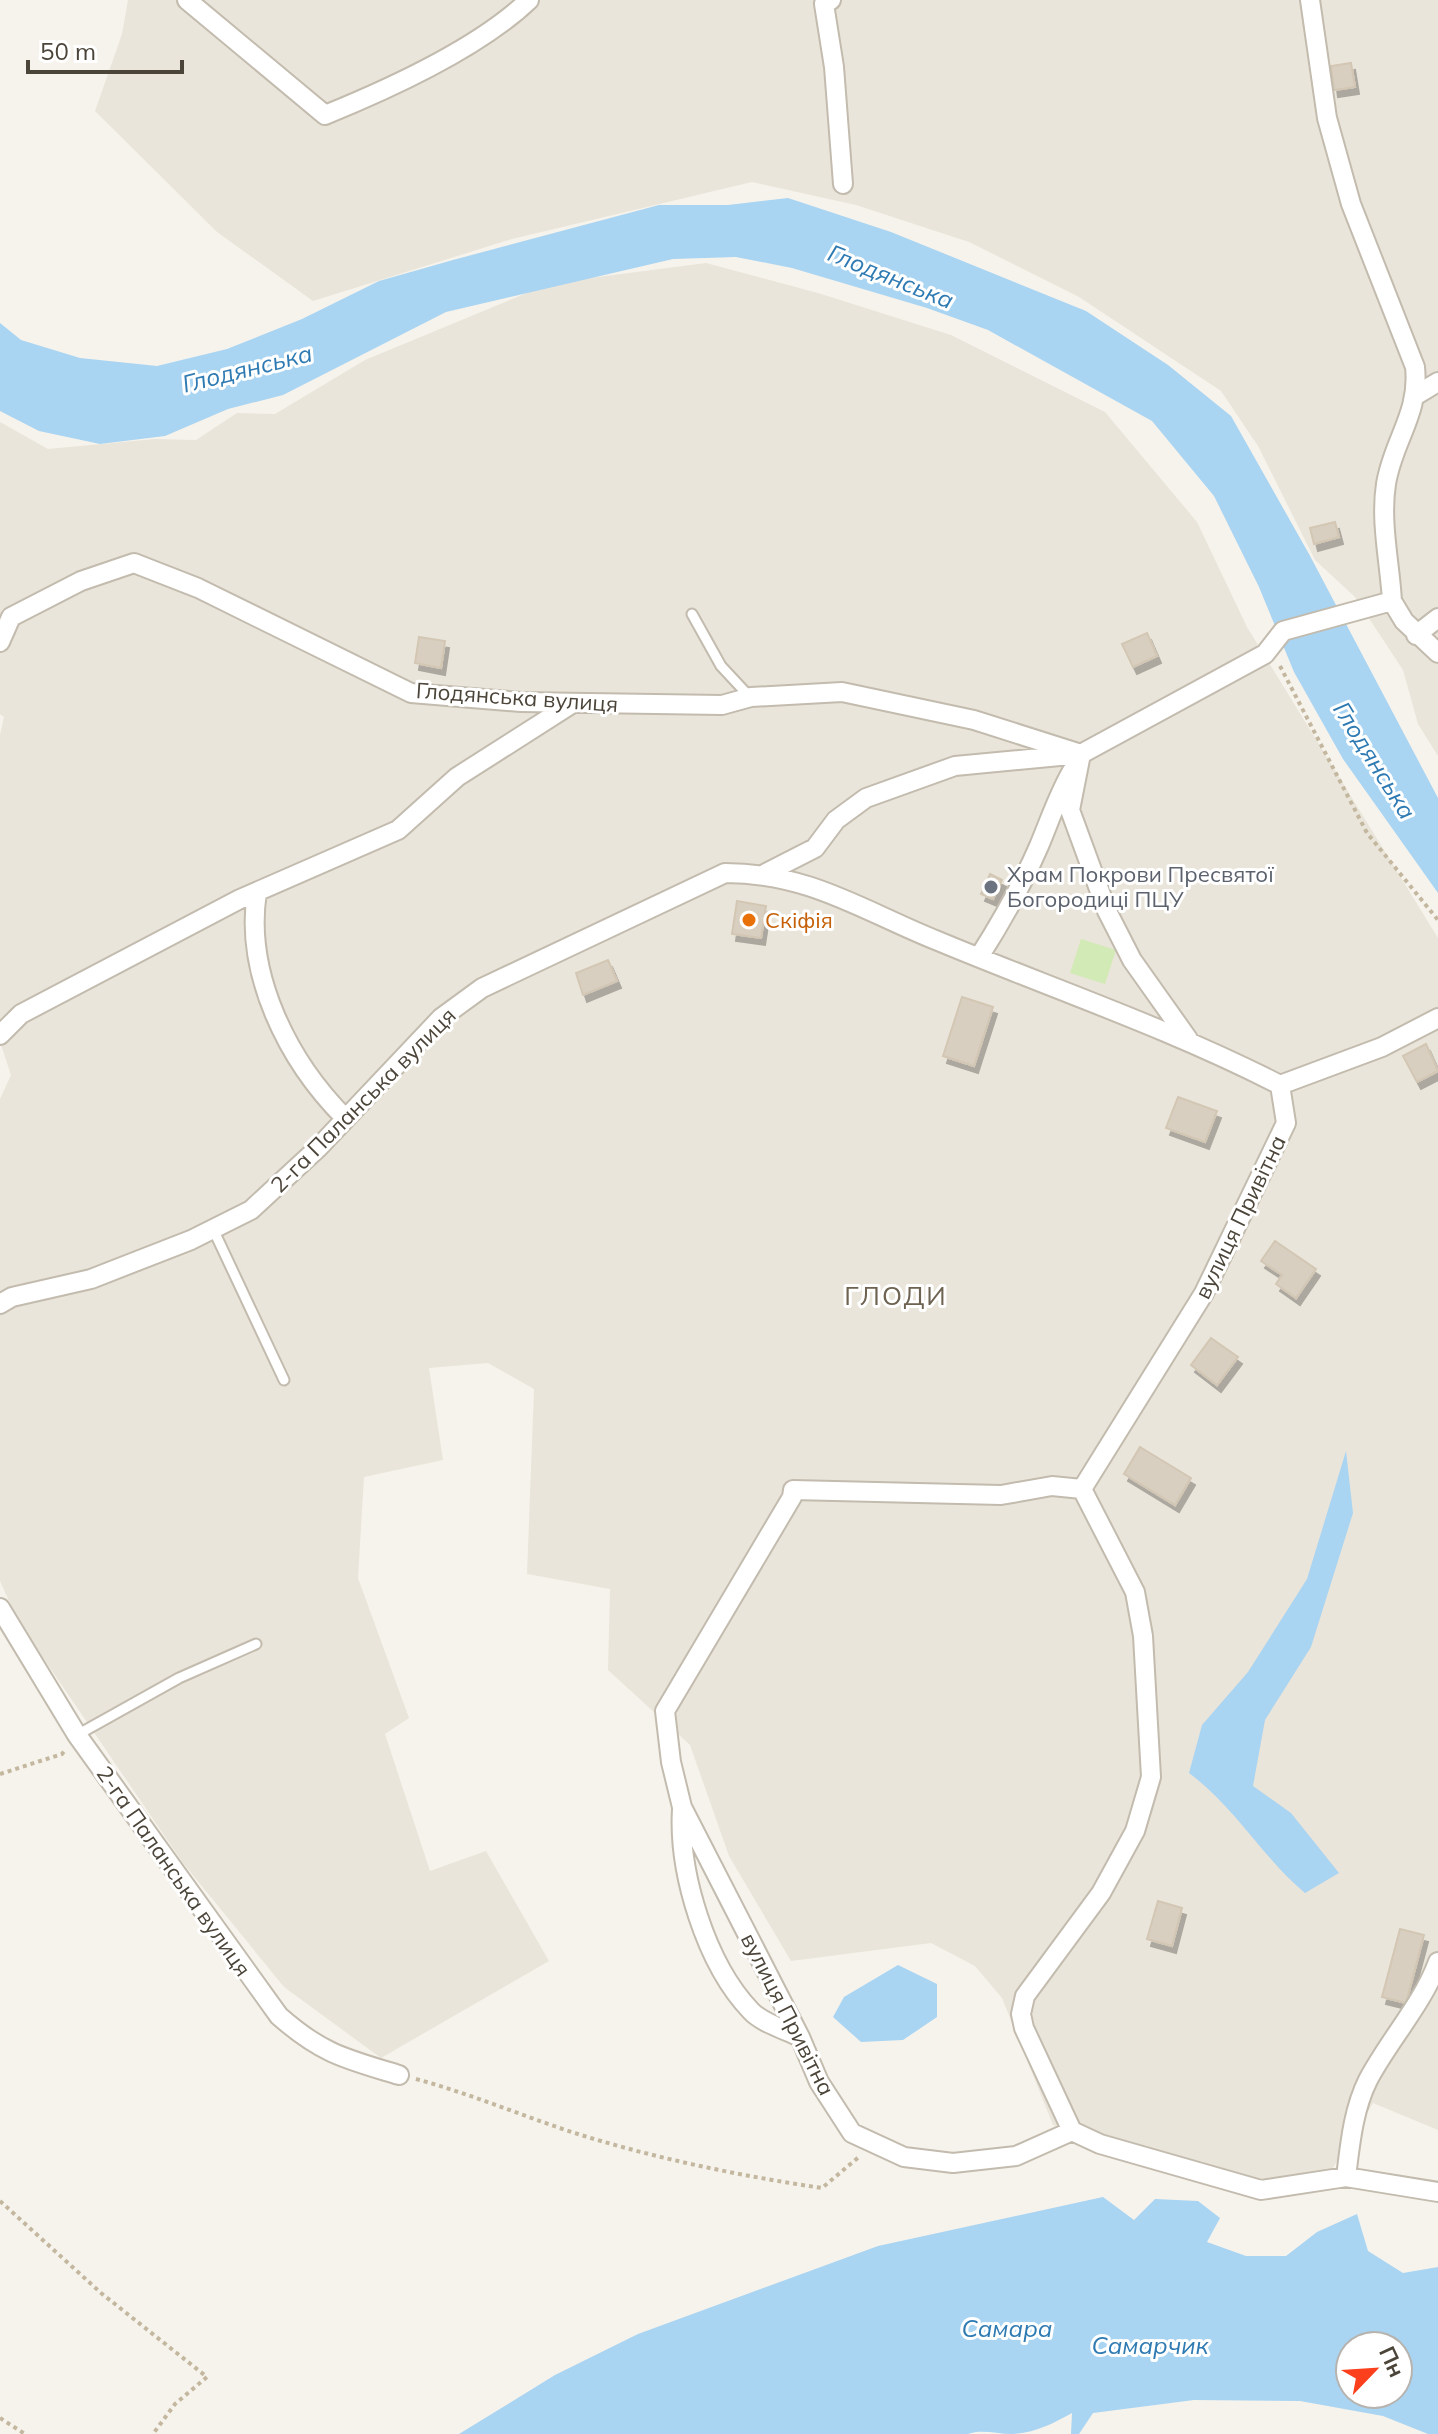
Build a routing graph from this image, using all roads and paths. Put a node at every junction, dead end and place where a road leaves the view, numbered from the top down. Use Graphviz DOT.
graph roads {
  1 [pos="187,0"];
  2 [pos="529,0"];
  3 [pos="831,0"];
  4 [pos="1310,0"];
  5 [pos="843,184"];
  6 [pos="1438,382"];
  7 [pos="1418,394"];
  8 [pos="1392,601"];
  9 [pos="692,614"];
  10 [pos="1438,618"];
  11 [pos="1416,635"];
  12 [pos="0,642"];
  13 [pos="1438,653"];
  14 [pos="1265,654"];
  15 [pos="751,697"];
  16 [pos="573,703"];
  17 [pos="1081,754"];
  18 [pos="766,873"];
  19 [pos="257,892"];
  20 [pos="1438,920"];
  21 [pos="979,957"];
  22 [pos="1438,1018"];
  23 [pos="0,1035"];
  24 [pos="1189,1040"];
  25 [pos="1280,1085"];
  26 [pos="345,1118"];
  27 [pos="213,1229"];
  28 [pos="0,1304"];
  29 [pos="284,1380"];
  30 [pos="1082,1489"];
  31 [pos="0,1608"];
  32 [pos="256,1644"];
  33 [pos="77,1735"];
  34 [pos="0,1774"];
  35 [pos="682,1807"];
  36 [pos="1438,1962"];
  37 [pos="800,2037"];
  38 [pos="399,2075"];
  39 [pos="1072,2131"];
  40 [pos="873,2143"];
  41 [pos="1346,2177"];
  42 [pos="1438,2192"];
  43 [pos="0,2201"];
  44 [pos="0,2418"];
  45 [pos="25,2434"];
  46 [pos="153,2434"];
  1 -- 2 [label="street"];
  3 -- 5 [label="street"];
  4 -- 7 [label="street"];
  6 -- 7 [label="street"];
  7 -- 8 [label="street"];
  8 -- 11 [label="street"];
  8 -- 14 [label="street"];
  9 -- 15 [label="lane"];
  10 -- 11 [label="street"];
  11 -- 13 [label="street"];
  12 -- 16 [label="street, Глодянська вулиця"];
  14 -- 17 [label="street"];
  14 -- 20 [label="path"];
  15 -- 16 [label="street, Глодянська вулиця"];
  15 -- 17 [label="street, Глодянська вулиця"];
  16 -- 19 [label="street"];
  17 -- 18 [label="street"];
  17 -- 21 [label="street"];
  17 -- 24 [label="street"];
  18 -- 21 [label="street"];
  18 -- 26 [label="street, 2-га Паланська вулиця"];
  19 -- 23 [label="street"];
  19 -- 26 [label="street"];
  21 -- 24 [label="street"];
  22 -- 25 [label="street"];
  24 -- 25 [label="street"];
  25 -- 30 [label="street, вулиця Привітна"];
  26 -- 27 [label="street, 2-га Паланська вулиця"];
  27 -- 28 [label="street, 2-га Паланська вулиця"];
  27 -- 29 [label="lane"];
  30 -- 35 [label="street, вулиця Привітна"];
  30 -- 39 [label="street"];
  31 -- 33 [label="street, 2-га Паланська вулиця"];
  32 -- 33 [label="lane"];
  33 -- 34 [label="path"];
  33 -- 38 [label="street, 2-га Паланська вулиця"];
  35 -- 37 [label="street, вулиця Привітна"];
  35 -- 37 [label="street"];
  36 -- 41 [label="street"];
  37 -- 40 [label="street, вулиця Привітна"];
  38 -- 40 [label="path"];
  39 -- 40 [label="street, вулиця Привітна"];
  39 -- 41 [label="street"];
  41 -- 42 [label="street"];
  43 -- 46 [label="path"];
  44 -- 45 [label="path"];
}
